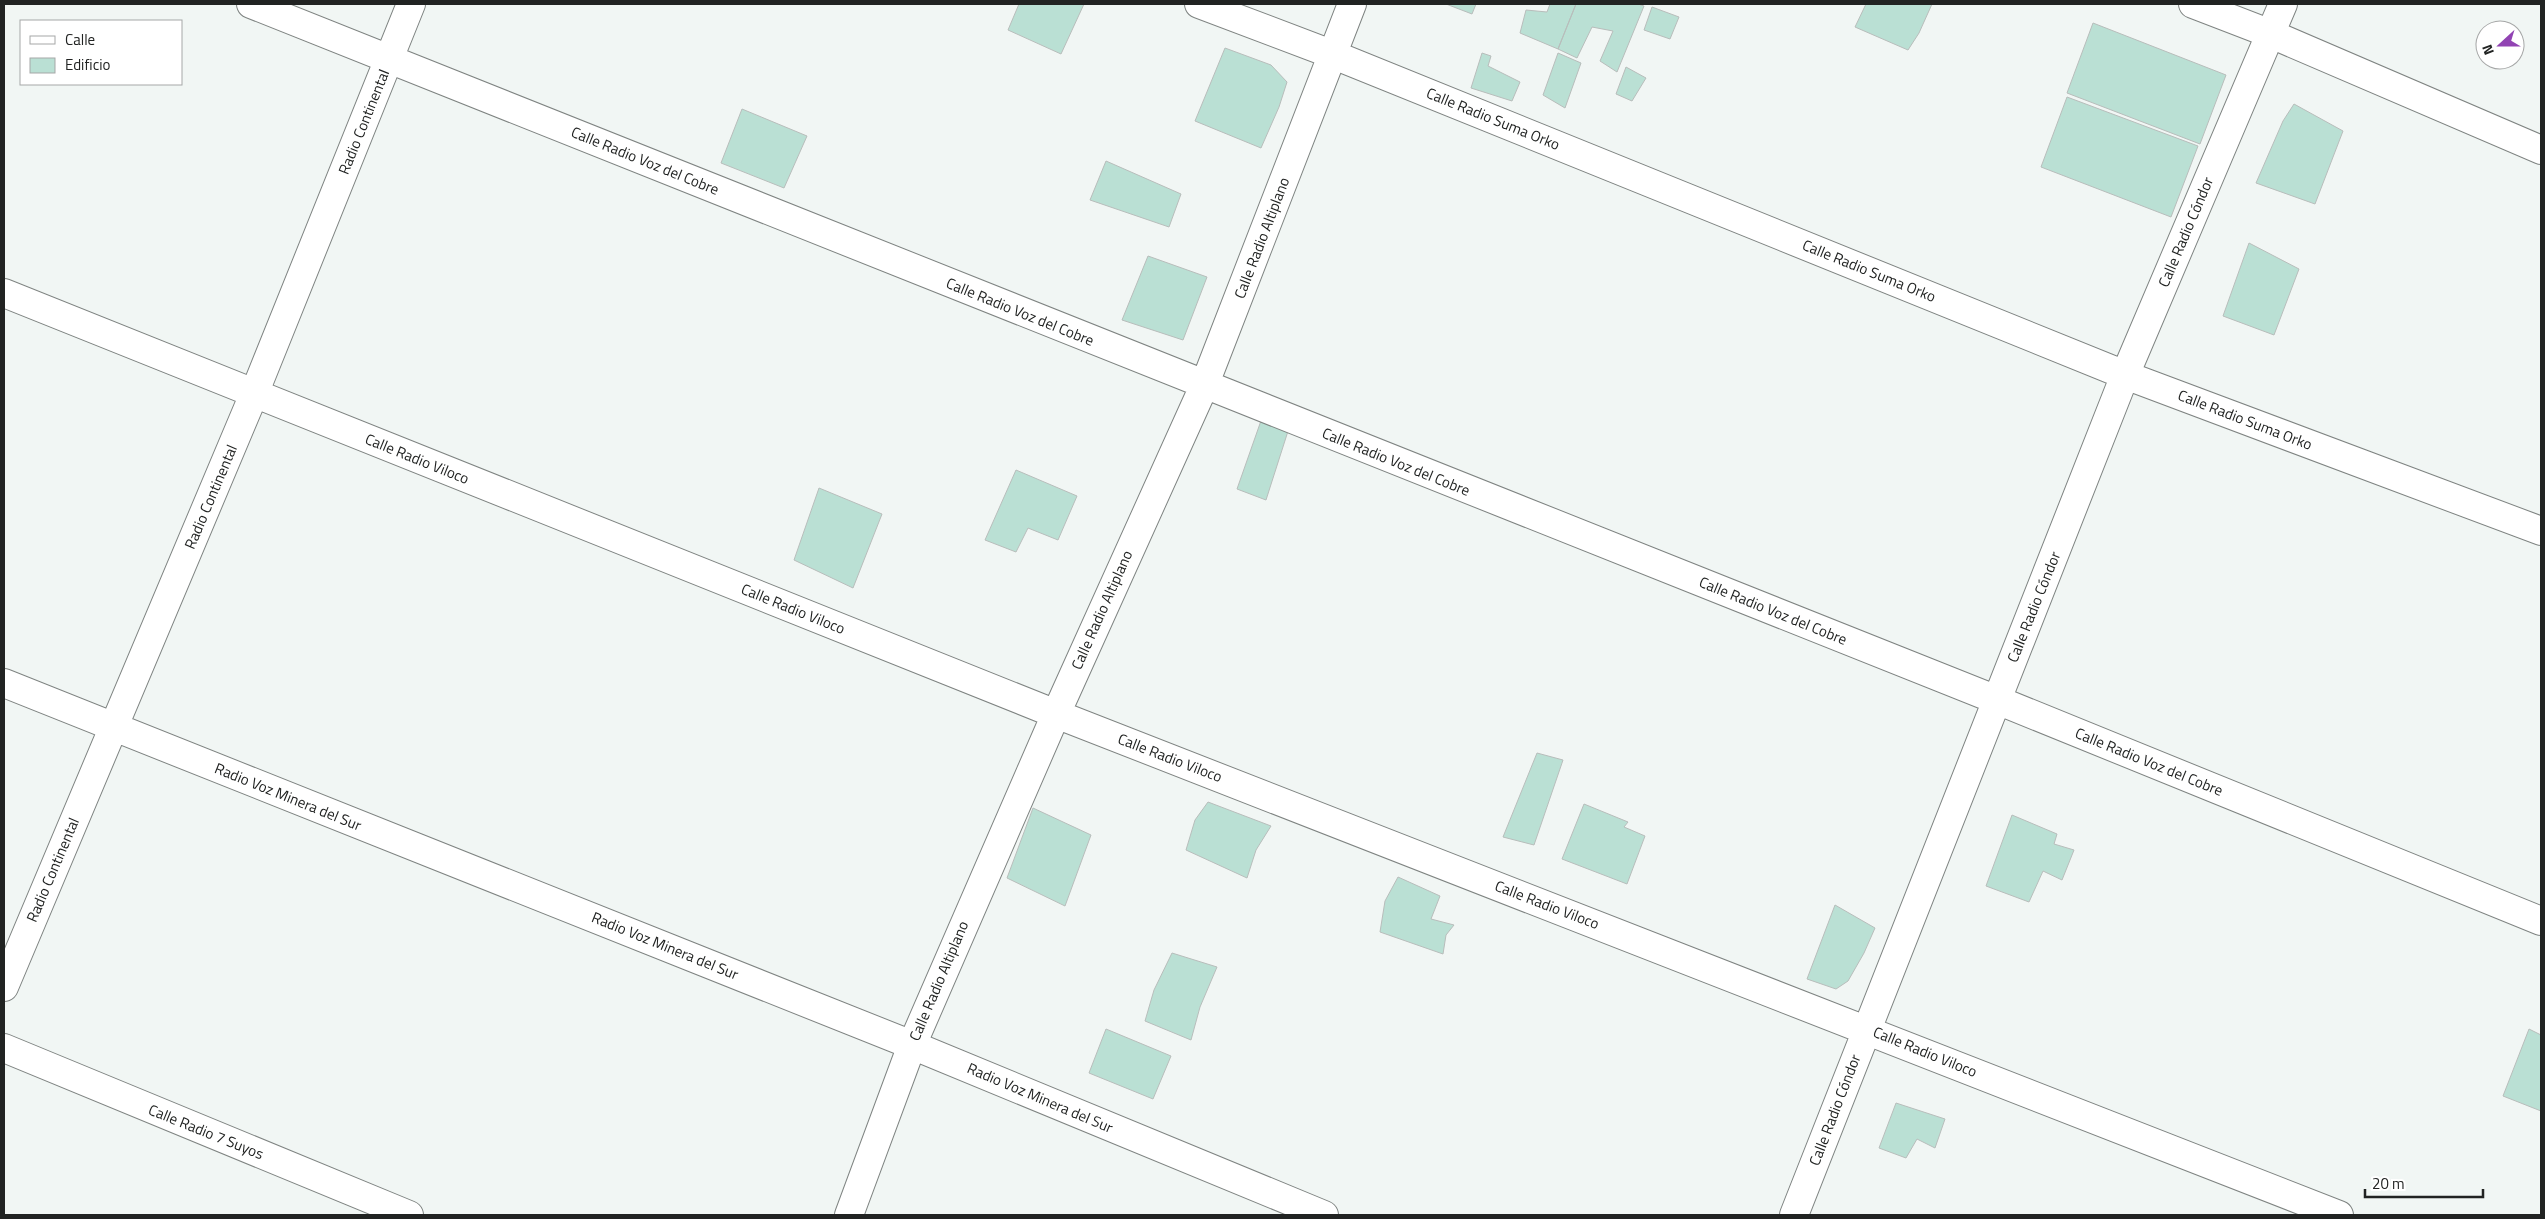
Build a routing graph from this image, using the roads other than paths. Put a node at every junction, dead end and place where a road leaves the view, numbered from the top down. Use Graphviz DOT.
graph roads {
  1 [pos="251,4"];
  2 [pos="411,4"];
  3 [pos="1199,4"];
  4 [pos="1352,4"];
  5 [pos="2192,4"];
  6 [pos="2283,4"];
  7 [pos="2271,34"];
  8 [pos="1334,55"];
  9 [pos="389,58"];
  10 [pos="2541,150"];
  11 [pos="4,293"];
  12 [pos="2125,375"];
  13 [pos="1204,386"];
  14 [pos="254,394"];
  15 [pos="2541,531"];
  16 [pos="4,683"];
  17 [pos="1997,700"];
  18 [pos="1056,714"];
  19 [pos="113,727"];
  20 [pos="2541,922"];
  21 [pos="4,987"];
  22 [pos="1867,1029"];
  23 [pos="912,1045"];
  24 [pos="4,1048"];
  25 [pos="409,1215"];
  26 [pos="849,1215"];
  27 [pos="1324,1215"];
  28 [pos="1794,1215"];
  29 [pos="2339,1215"];
  1 -- 9 [label="street, Calle Radio Voz del Cobre"];
  2 -- 9 [label="street, Radio Continental"];
  3 -- 8 [label="street, Calle Radio Suma Orko"];
  4 -- 8 [label="street, Calle Radio Altiplano"];
  5 -- 7 [label="street"];
  6 -- 7 [label="street, Calle Radio Cóndor"];
  7 -- 10 [label="street"];
  7 -- 12 [label="street, Calle Radio Cóndor"];
  8 -- 12 [label="street, Calle Radio Suma Orko"];
  8 -- 13 [label="street, Calle Radio Altiplano"];
  9 -- 13 [label="street, Calle Radio Voz del Cobre"];
  9 -- 14 [label="street, Radio Continental"];
  11 -- 14 [label="street, Calle Radio Viloco"];
  12 -- 15 [label="street, Calle Radio Suma Orko"];
  12 -- 17 [label="street, Calle Radio Cóndor"];
  13 -- 17 [label="street, Calle Radio Voz del Cobre"];
  13 -- 18 [label="street, Calle Radio Altiplano"];
  14 -- 18 [label="street, Calle Radio Viloco"];
  14 -- 19 [label="street, Radio Continental"];
  16 -- 19 [label="street, Radio Voz Minera del Sur"];
  17 -- 20 [label="street, Calle Radio Voz del Cobre"];
  17 -- 22 [label="street, Calle Radio Cóndor"];
  18 -- 22 [label="street, Calle Radio Viloco"];
  18 -- 23 [label="street, Calle Radio Altiplano"];
  19 -- 21 [label="street, Radio Continental"];
  19 -- 23 [label="street, Radio Voz Minera del Sur"];
  22 -- 28 [label="street, Calle Radio Cóndor"];
  22 -- 29 [label="street, Calle Radio Viloco"];
  23 -- 26 [label="street, Calle Radio Altiplano"];
  23 -- 27 [label="street, Radio Voz Minera del Sur"];
  24 -- 25 [label="street, Calle Radio 7 Suyos"];
}
